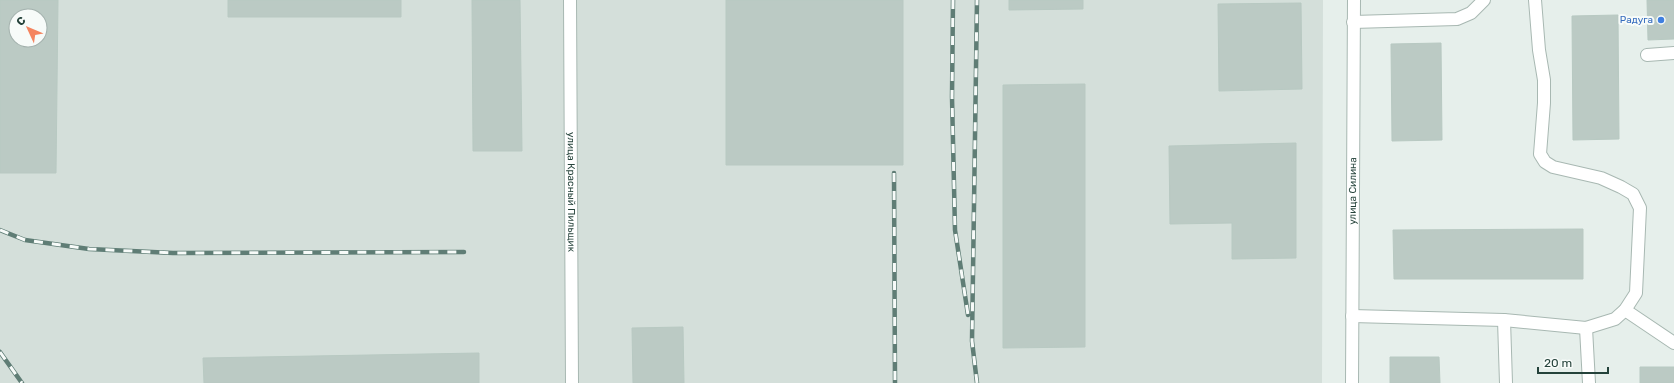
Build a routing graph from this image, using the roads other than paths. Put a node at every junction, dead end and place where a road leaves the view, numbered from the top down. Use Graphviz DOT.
graph roads {
  1 [pos="570,0"];
  2 [pos="1354,0"];
  3 [pos="1484,0"];
  4 [pos="1535,0"];
  5 [pos="1353,22"];
  6 [pos="1674,53"];
  7 [pos="1647,55"];
  8 [pos="1625,310"];
  9 [pos="1352,316"];
  10 [pos="1504,320"];
  11 [pos="1586,328"];
  12 [pos="1674,343"];
  13 [pos="572,383"];
  14 [pos="1352,383"];
  15 [pos="1506,383"];
  16 [pos="1590,383"];
  1 -- 13 [label="street, улица Красный Пильщик"];
  2 -- 5 [label="street, улица Силина"];
  3 -- 5 [label="street"];
  4 -- 8 [label="street"];
  5 -- 9 [label="street, улица Силина"];
  6 -- 7 [label="street"];
  8 -- 11 [label="street"];
  8 -- 12 [label="street"];
  9 -- 10 [label="street"];
  9 -- 14 [label="street, улица Силина"];
  10 -- 11 [label="street"];
  10 -- 15 [label="street"];
  11 -- 16 [label="street"];
}
